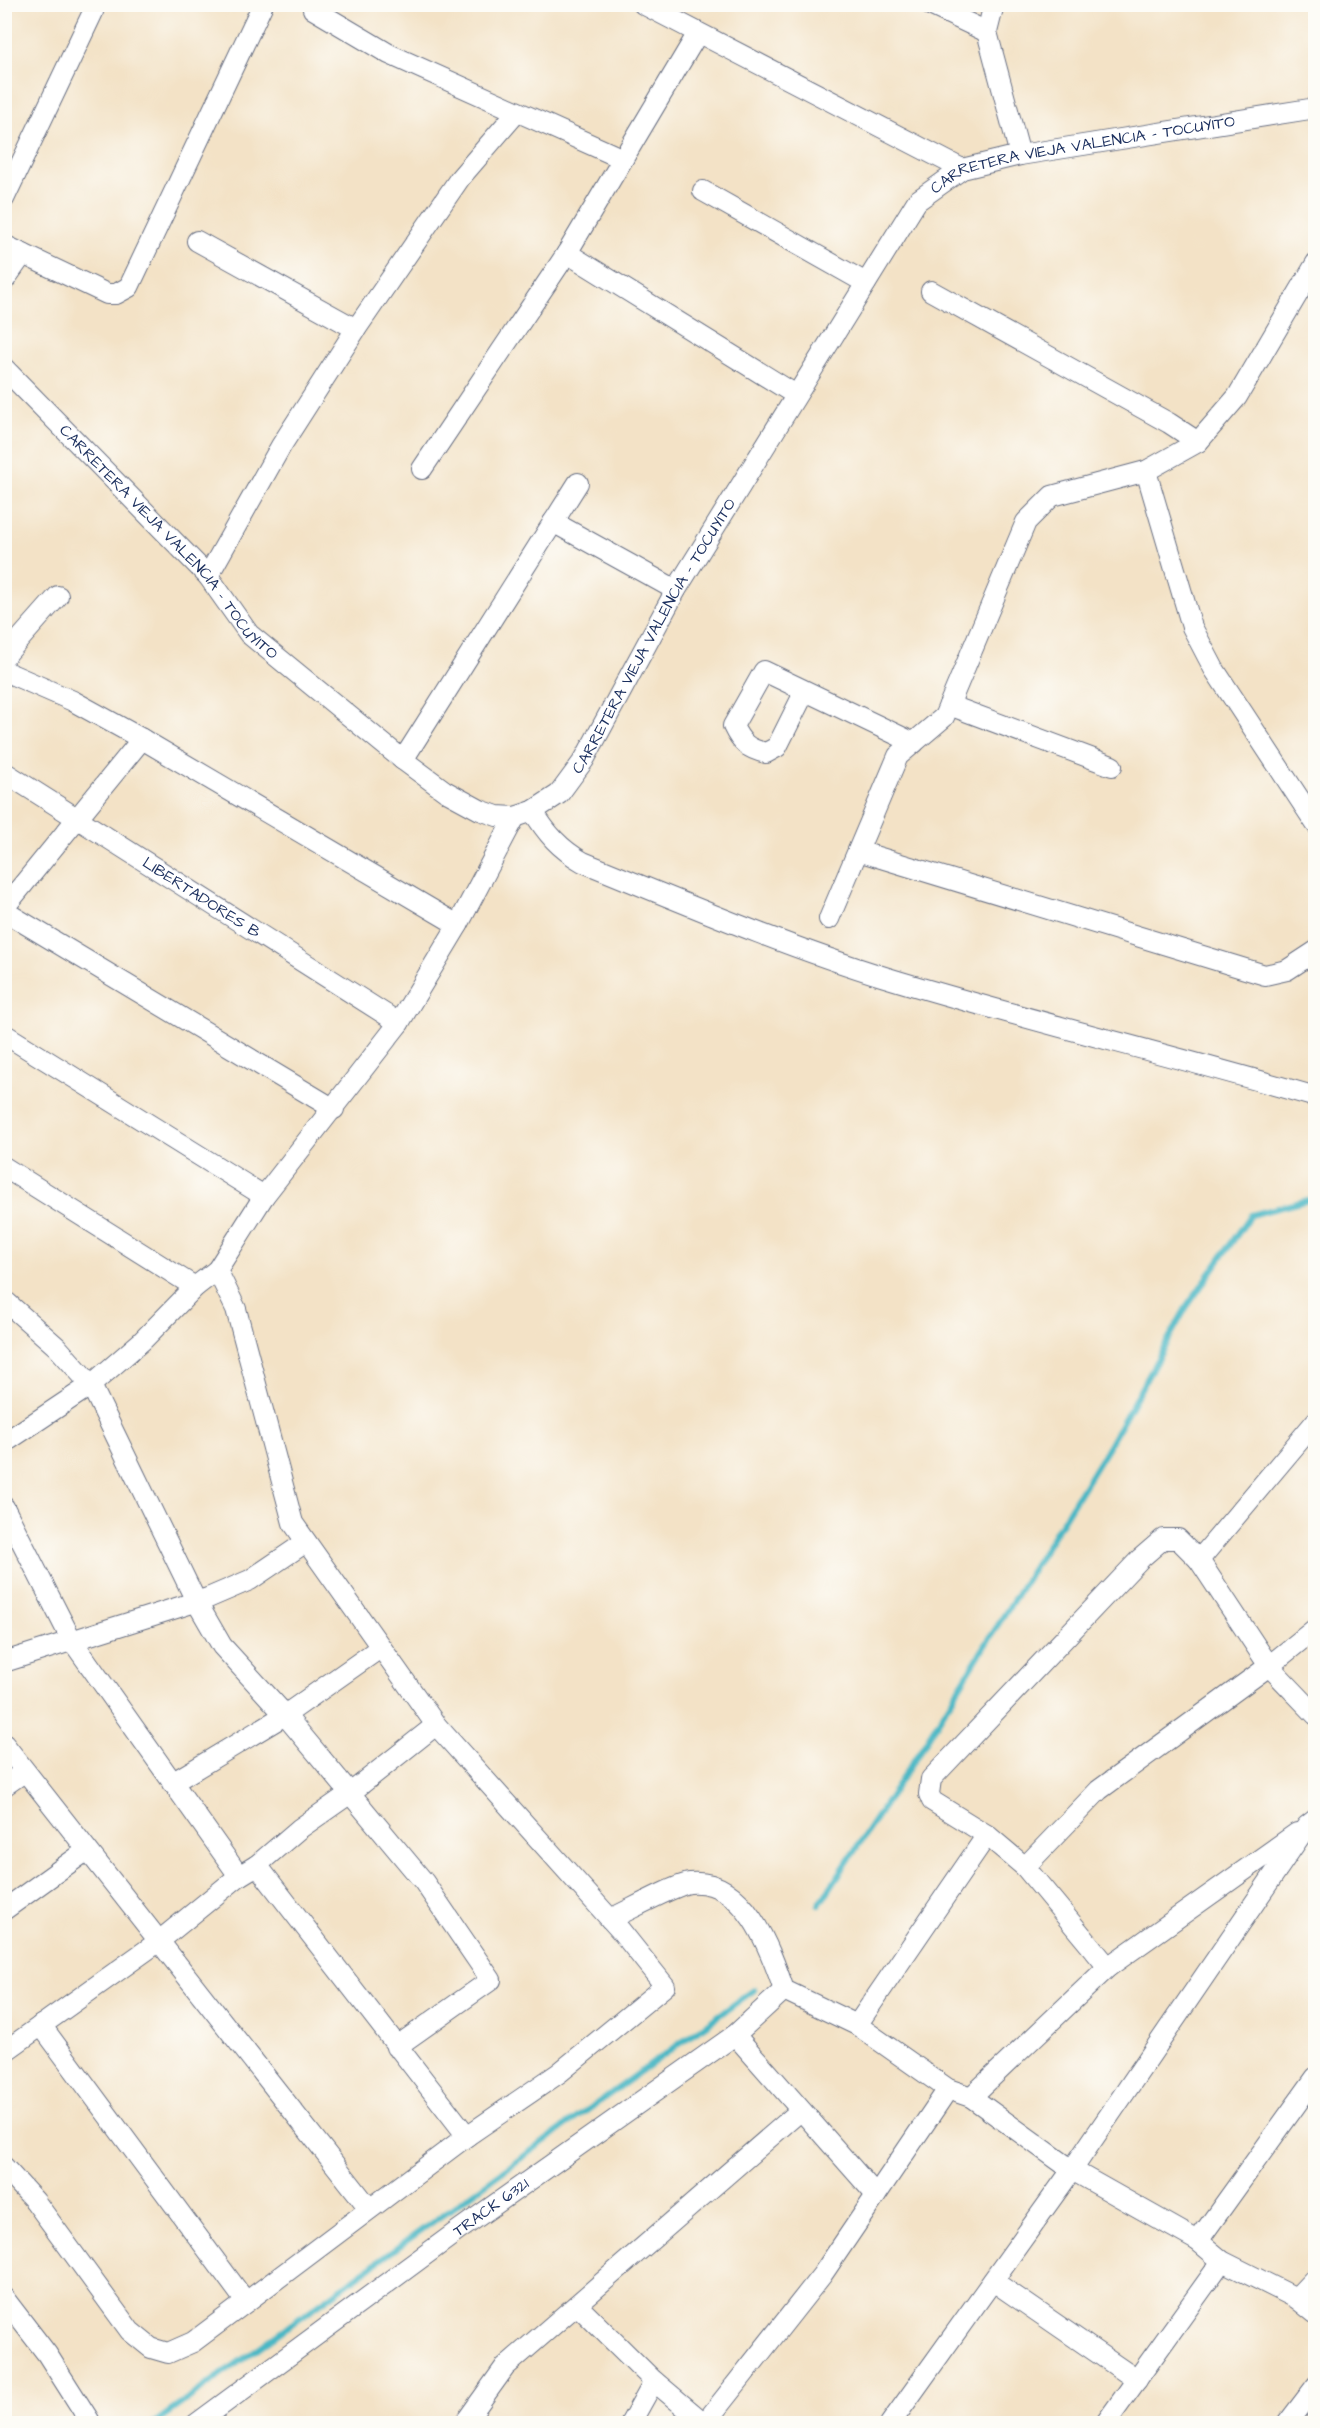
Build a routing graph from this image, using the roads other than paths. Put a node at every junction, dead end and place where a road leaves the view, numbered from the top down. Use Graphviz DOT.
graph roads {
  1 [pos="263,4"];
  2 [pos="643,4"];
  3 [pos="928,4"];
  4 [pos="994,4"];
  5 [pos="313,9"];
  6 [pos="93,12"];
  7 [pos="987,32"];
  8 [pos="698,33"];
  9 [pos="1316,108"];
  10 [pos="517,112"];
  11 [pos="1020,155"];
  12 [pos="623,159"];
  13 [pos="962,169"];
  14 [pos="703,191"];
  15 [pos="4,199"];
  16 [pos="197,241"];
  17 [pos="4,245"];
  18 [pos="567,253"];
  19 [pos="23,254"];
  20 [pos="1316,263"];
  21 [pos="4,281"];
  22 [pos="866,284"];
  23 [pos="931,291"];
  24 [pos="356,329"];
  25 [pos="4,368"];
  26 [pos="796,395"];
  27 [pos="1198,442"];
  28 [pos="422,469"];
  29 [pos="1146,471"];
  30 [pos="578,483"];
  31 [pos="553,522"];
  32 [pos="208,576"];
  33 [pos="676,590"];
  34 [pos="57,596"];
  35 [pos="4,657"];
  36 [pos="4,671"];
  37 [pos="806,691"];
  38 [pos="949,705"];
  39 [pos="142,739"];
  40 [pos="914,743"];
  41 [pos="402,760"];
  42 [pos="1112,766"];
  43 [pos="4,772"];
  44 [pos="524,814"];
  45 [pos="78,819"];
  46 [pos="1316,824"];
  47 [pos="858,850"];
  48 [pos="4,910"];
  49 [pos="829,919"];
  50 [pos="458,925"];
  51 [pos="1316,951"];
  52 [pos="399,1023"];
  53 [pos="4,1034"];
  54 [pos="1316,1097"];
  55 [pos="334,1109"];
  56 [pos="4,1167"];
  57 [pos="264,1196"];
  58 [pos="217,1270"];
  59 [pos="195,1287"];
  60 [pos="4,1300"];
  61 [pos="91,1385"];
  62 [pos="1316,1421"];
  63 [pos="4,1443"];
  64 [pos="4,1507"];
  65 [pos="306,1542"];
  66 [pos="1199,1560"];
  67 [pos="196,1601"];
  68 [pos="1316,1628"];
  69 [pos="72,1639"];
  70 [pos="380,1648"];
  71 [pos="4,1662"];
  72 [pos="1269,1666"];
  73 [pos="285,1715"];
  74 [pos="1316,1715"];
  75 [pos="436,1725"];
  76 [pos="4,1744"];
  77 [pos="24,1772"];
  78 [pos="172,1783"];
  79 [pos="4,1786"];
  80 [pos="349,1794"];
  81 [pos="1311,1822"];
  82 [pos="987,1835"];
  83 [pos="86,1851"];
  84 [pos="257,1866"];
  85 [pos="1025,1867"];
  86 [pos="238,1876"];
  87 [pos="4,1910"];
  88 [pos="610,1919"];
  89 [pos="158,1942"];
  90 [pos="1108,1967"];
  91 [pos="784,1990"];
  92 [pos="41,2025"];
  93 [pos="857,2025"];
  94 [pos="735,2035"];
  95 [pos="396,2047"];
  96 [pos="4,2052"];
  97 [pos="1316,2077"];
  98 [pos="948,2090"];
  99 [pos="971,2097"];
  100 [pos="800,2111"];
  101 [pos="467,2136"];
  102 [pos="4,2167"];
  103 [pos="1072,2170"];
  104 [pos="876,2195"];
  105 [pos="369,2208"];
  106 [pos="1198,2241"];
  107 [pos="1222,2261"];
  108 [pos="1316,2277"];
  109 [pos="993,2281"];
  110 [pos="4,2298"];
  111 [pos="1296,2298"];
  112 [pos="246,2302"];
  113 [pos="577,2306"];
  114 [pos="1316,2314"];
  115 [pos="1137,2380"];
  116 [pos="654,2381"];
  117 [pos="1316,2386"];
  118 [pos="705,2423"];
  119 [pos="83,2424"];
  120 [pos="196,2424"];
  121 [pos="464,2424"];
  122 [pos="630,2424"];
  123 [pos="890,2424"];
  124 [pos="1105,2424"];
  125 [pos="1287,2424"];
  1 -- 19 [label="street"];
  2 -- 8 [label="street"];
  3 -- 7 [label="street"];
  4 -- 7 [label="street"];
  5 -- 10 [label="street"];
  6 -- 15 [label="street"];
  7 -- 11 [label="street"];
  8 -- 12 [label="street"];
  8 -- 13 [label="street"];
  9 -- 11 [label="street, CARRETERA VIEJA VALENCIA - TOCUYITO"];
  10 -- 12 [label="street"];
  10 -- 24 [label="street"];
  11 -- 13 [label="street, CARRETERA VIEJA VALENCIA - TOCUYITO"];
  12 -- 18 [label="street"];
  13 -- 22 [label="street, CARRETERA VIEJA VALENCIA - TOCUYITO"];
  14 -- 22 [label="street"];
  16 -- 24 [label="street"];
  17 -- 19 [label="street"];
  18 -- 26 [label="street"];
  18 -- 28 [label="street"];
  19 -- 21 [label="street"];
  20 -- 27 [label="street"];
  22 -- 26 [label="street, CARRETERA VIEJA VALENCIA - TOCUYITO"];
  23 -- 27 [label="street"];
  24 -- 32 [label="street"];
  25 -- 32 [label="street, CARRETERA VIEJA VALENCIA - TOCUYITO"];
  26 -- 33 [label="street, CARRETERA VIEJA VALENCIA - TOCUYITO"];
  27 -- 29 [label="street"];
  29 -- 38 [label="street"];
  29 -- 46 [label="street"];
  30 -- 31 [label="street"];
  31 -- 33 [label="street"];
  31 -- 41 [label="street"];
  32 -- 41 [label="street, CARRETERA VIEJA VALENCIA - TOCUYITO"];
  33 -- 44 [label="street, CARRETERA VIEJA VALENCIA - TOCUYITO"];
  34 -- 35 [label="street"];
  36 -- 39 [label="street"];
  37 -- 40 [label="street"];
  38 -- 40 [label="street"];
  38 -- 42 [label="street"];
  39 -- 45 [label="street"];
  39 -- 50 [label="street"];
  40 -- 47 [label="street"];
  41 -- 44 [label="street, CARRETERA VIEJA VALENCIA - TOCUYITO"];
  43 -- 45 [label="street, LIBERTADORES B"];
  44 -- 50 [label="street"];
  44 -- 54 [label="street"];
  45 -- 48 [label="street"];
  45 -- 52 [label="street, LIBERTADORES B"];
  47 -- 49 [label="street"];
  47 -- 51 [label="street"];
  48 -- 55 [label="street"];
  50 -- 52 [label="street"];
  52 -- 55 [label="street"];
  53 -- 57 [label="street"];
  55 -- 57 [label="street"];
  56 -- 59 [label="street"];
  57 -- 58 [label="street"];
  58 -- 59 [label="street"];
  58 -- 65 [label="street"];
  59 -- 61 [label="street"];
  60 -- 61 [label="street"];
  61 -- 63 [label="street"];
  61 -- 67 [label="street"];
  62 -- 66 [label="street"];
  64 -- 69 [label="street"];
  65 -- 67 [label="street"];
  65 -- 70 [label="street"];
  66 -- 72 [label="street"];
  66 -- 82 [label="street"];
  67 -- 69 [label="street"];
  67 -- 73 [label="street"];
  68 -- 72 [label="street"];
  69 -- 71 [label="street"];
  69 -- 78 [label="street"];
  70 -- 73 [label="street"];
  70 -- 75 [label="street"];
  72 -- 74 [label="street"];
  72 -- 85 [label="street"];
  73 -- 78 [label="street"];
  73 -- 80 [label="street"];
  75 -- 80 [label="street"];
  75 -- 88 [label="street"];
  76 -- 77 [label="street"];
  77 -- 79 [label="street"];
  77 -- 83 [label="street"];
  78 -- 86 [label="street"];
  80 -- 84 [label="street"];
  80 -- 95 [label="street"];
  81 -- 90 [label="street"];
  81 -- 103 [label="street"];
  82 -- 85 [label="street"];
  82 -- 93 [label="street"];
  83 -- 87 [label="street"];
  83 -- 89 [label="street"];
  84 -- 86 [label="street"];
  84 -- 95 [label="street"];
  85 -- 90 [label="street"];
  86 -- 89 [label="street"];
  88 -- 91 [label="street"];
  88 -- 101 [label="street"];
  89 -- 92 [label="street"];
  89 -- 105 [label="street"];
  90 -- 99 [label="street"];
  91 -- 93 [label="street"];
  91 -- 94 [label="street, TRACK 6321"];
  92 -- 96 [label="street"];
  92 -- 112 [label="street"];
  93 -- 98 [label="street"];
  94 -- 100 [label="street"];
  94 -- 120 [label="street, TRACK 6321"];
  95 -- 101 [label="street"];
  97 -- 106 [label="street"];
  98 -- 99 [label="street"];
  98 -- 104 [label="street"];
  99 -- 103 [label="street"];
  100 -- 104 [label="street"];
  100 -- 113 [label="street"];
  101 -- 105 [label="street"];
  102 -- 112 [label="street"];
  103 -- 106 [label="street"];
  103 -- 109 [label="street"];
  104 -- 118 [label="street"];
  105 -- 112 [label="street"];
  106 -- 107 [label="street"];
  107 -- 111 [label="street"];
  107 -- 115 [label="street"];
  108 -- 111 [label="street"];
  109 -- 115 [label="street"];
  109 -- 123 [label="street"];
  110 -- 119 [label="street"];
  111 -- 114 [label="street"];
  113 -- 116 [label="street"];
  113 -- 121 [label="street"];
  115 -- 124 [label="street"];
  116 -- 118 [label="street"];
  116 -- 122 [label="street"];
  117 -- 125 [label="street"];
}
